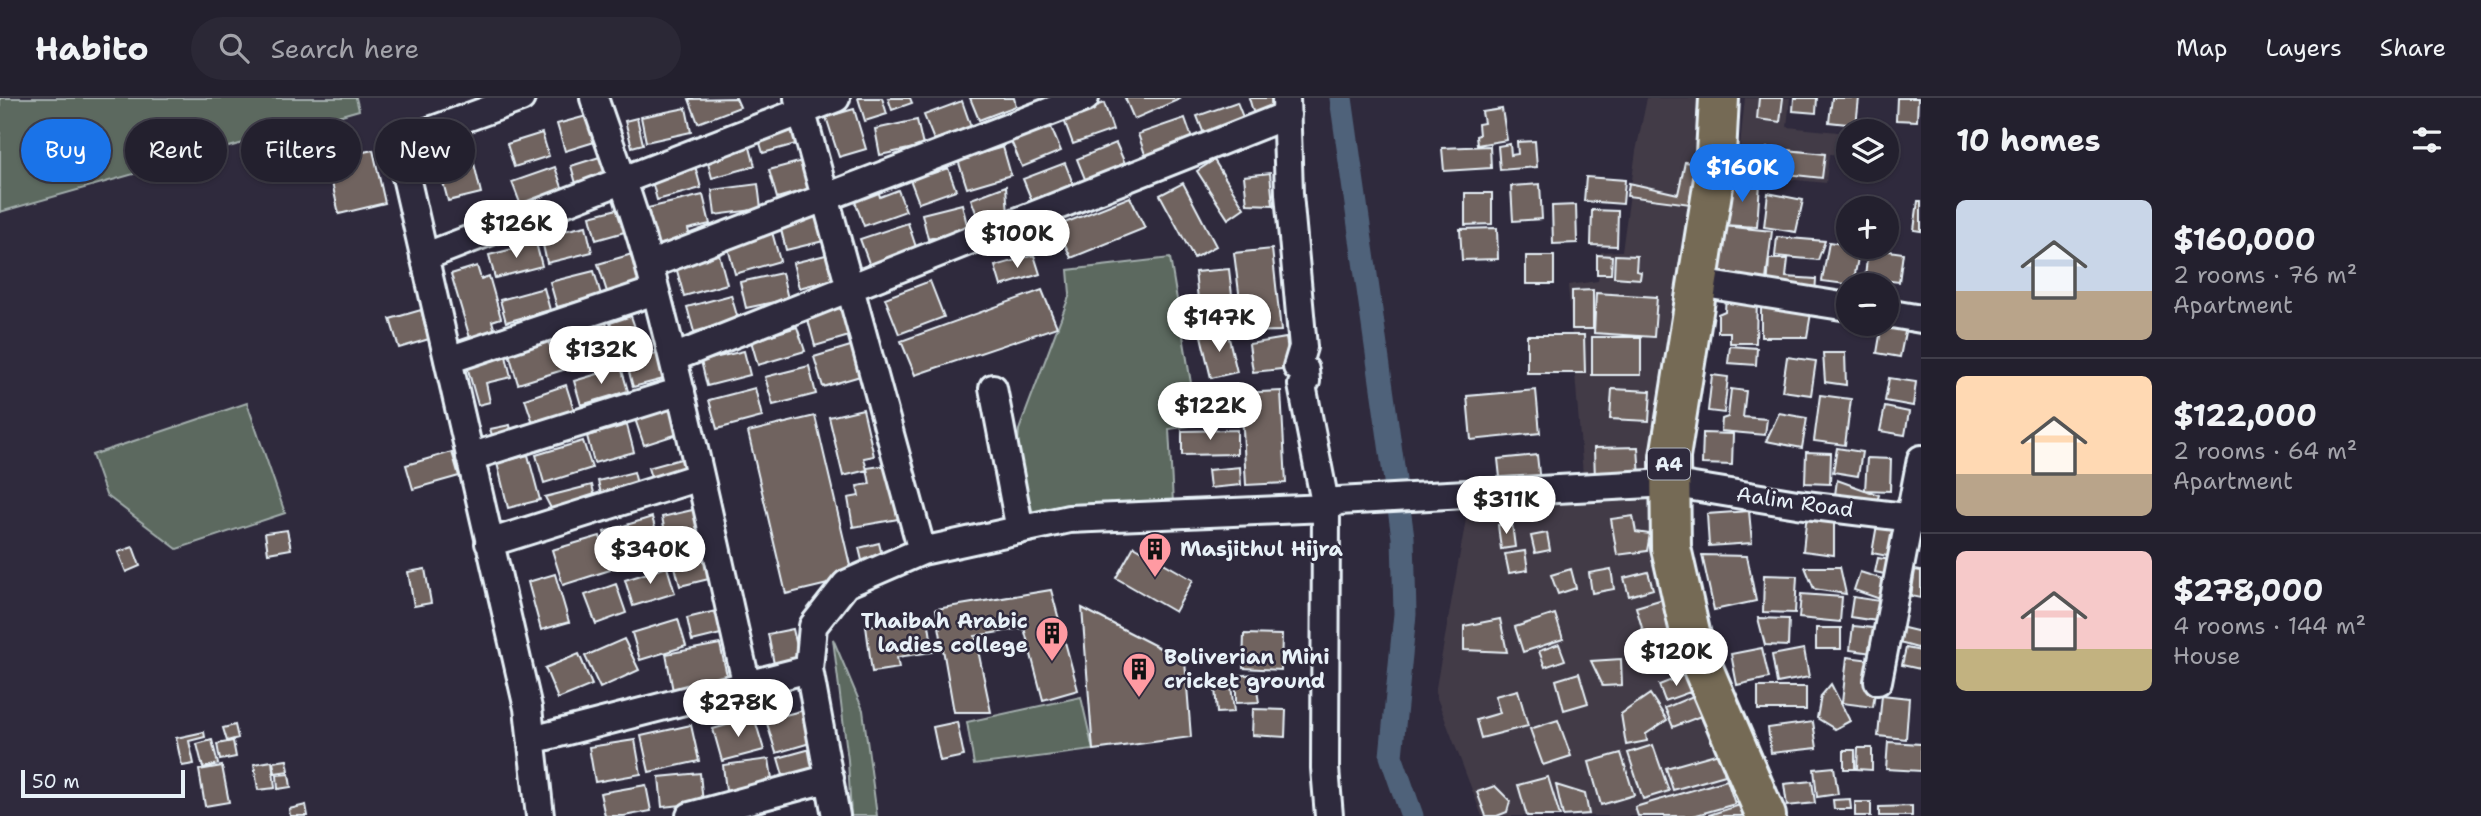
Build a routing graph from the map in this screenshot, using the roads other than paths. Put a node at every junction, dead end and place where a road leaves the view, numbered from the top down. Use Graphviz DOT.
graph roads {
  1 [pos="521,98"];
  2 [pos="594,98"];
  3 [pos="836,98"];
  4 [pos="1085,98"];
  5 [pos="1719,98"];
  6 [pos="801,104"];
  7 [pos="1287,106"];
  8 [pos="624,179"];
  9 [pos="825,197"];
  10 [pos="424,257"];
  11 [pos="649,265"];
  12 [pos="1698,283"];
  13 [pos="849,287"];
  14 [pos="655,291"];
  15 [pos="1836,305"];
  16 [pos="1899,315"];
  17 [pos="1921,319"];
  18 [pos="673,358"];
  19 [pos="448,360"];
  20 [pos="993,388"];
  21 [pos="681,391"];
  22 [pos="470,457"];
  23 [pos="1921,459"];
  24 [pos="699,477"];
  25 [pos="1669,483"];
  26 [pos="1332,505"];
  27 [pos="1916,519"];
  28 [pos="1020,530"];
  29 [pos="489,542"];
  30 [pos="922,551"];
  31 [pos="809,669"];
  32 [pos="1878,681"];
  33 [pos="747,686"];
  34 [pos="532,740"];
  35 [pos="830,778"];
  36 [pos="540,816"];
  37 [pos="690,816"];
  38 [pos="836,816"];
  39 [pos="1329,816"];
  40 [pos="1766,816"];
  1 -- 10 [label="street"];
  2 -- 8 [label="street"];
  3 -- 6 [label="street"];
  4 -- 9 [label="street"];
  5 -- 12 [label="highway, A4"];
  6 -- 8 [label="street"];
  6 -- 9 [label="street"];
  7 -- 13 [label="street"];
  7 -- 26 [label="street"];
  8 -- 10 [label="street"];
  8 -- 11 [label="street"];
  9 -- 11 [label="street"];
  9 -- 13 [label="street"];
  10 -- 19 [label="street"];
  11 -- 14 [label="street"];
  12 -- 15 [label="street"];
  12 -- 25 [label="highway, A4"];
  13 -- 18 [label="street"];
  13 -- 30 [label="street"];
  14 -- 18 [label="street"];
  14 -- 19 [label="street"];
  16 -- 17 [label="street"];
  18 -- 21 [label="street"];
  19 -- 22 [label="street"];
  20 -- 28 [label="street"];
  21 -- 22 [label="street"];
  21 -- 24 [label="street"];
  22 -- 29 [label="street"];
  23 -- 27 [label="street"];
  24 -- 29 [label="street"];
  24 -- 33 [label="street"];
  25 -- 26 [label="street, Aalim Road"];
  25 -- 27 [label="street, Aalim Road"];
  25 -- 40 [label="highway, A4"];
  26 -- 28 [label="street, Aalim Road"];
  26 -- 39 [label="street"];
  27 -- 32 [label="street"];
  28 -- 30 [label="street, Aalim Road"];
  29 -- 34 [label="street"];
  30 -- 31 [label="street, Aalim Road"];
  31 -- 33 [label="street"];
  31 -- 35 [label="street, Aalim Road"];
  33 -- 34 [label="street"];
  34 -- 36 [label="street"];
  35 -- 37 [label="street"];
  35 -- 38 [label="street, Aalim Road"];
}
